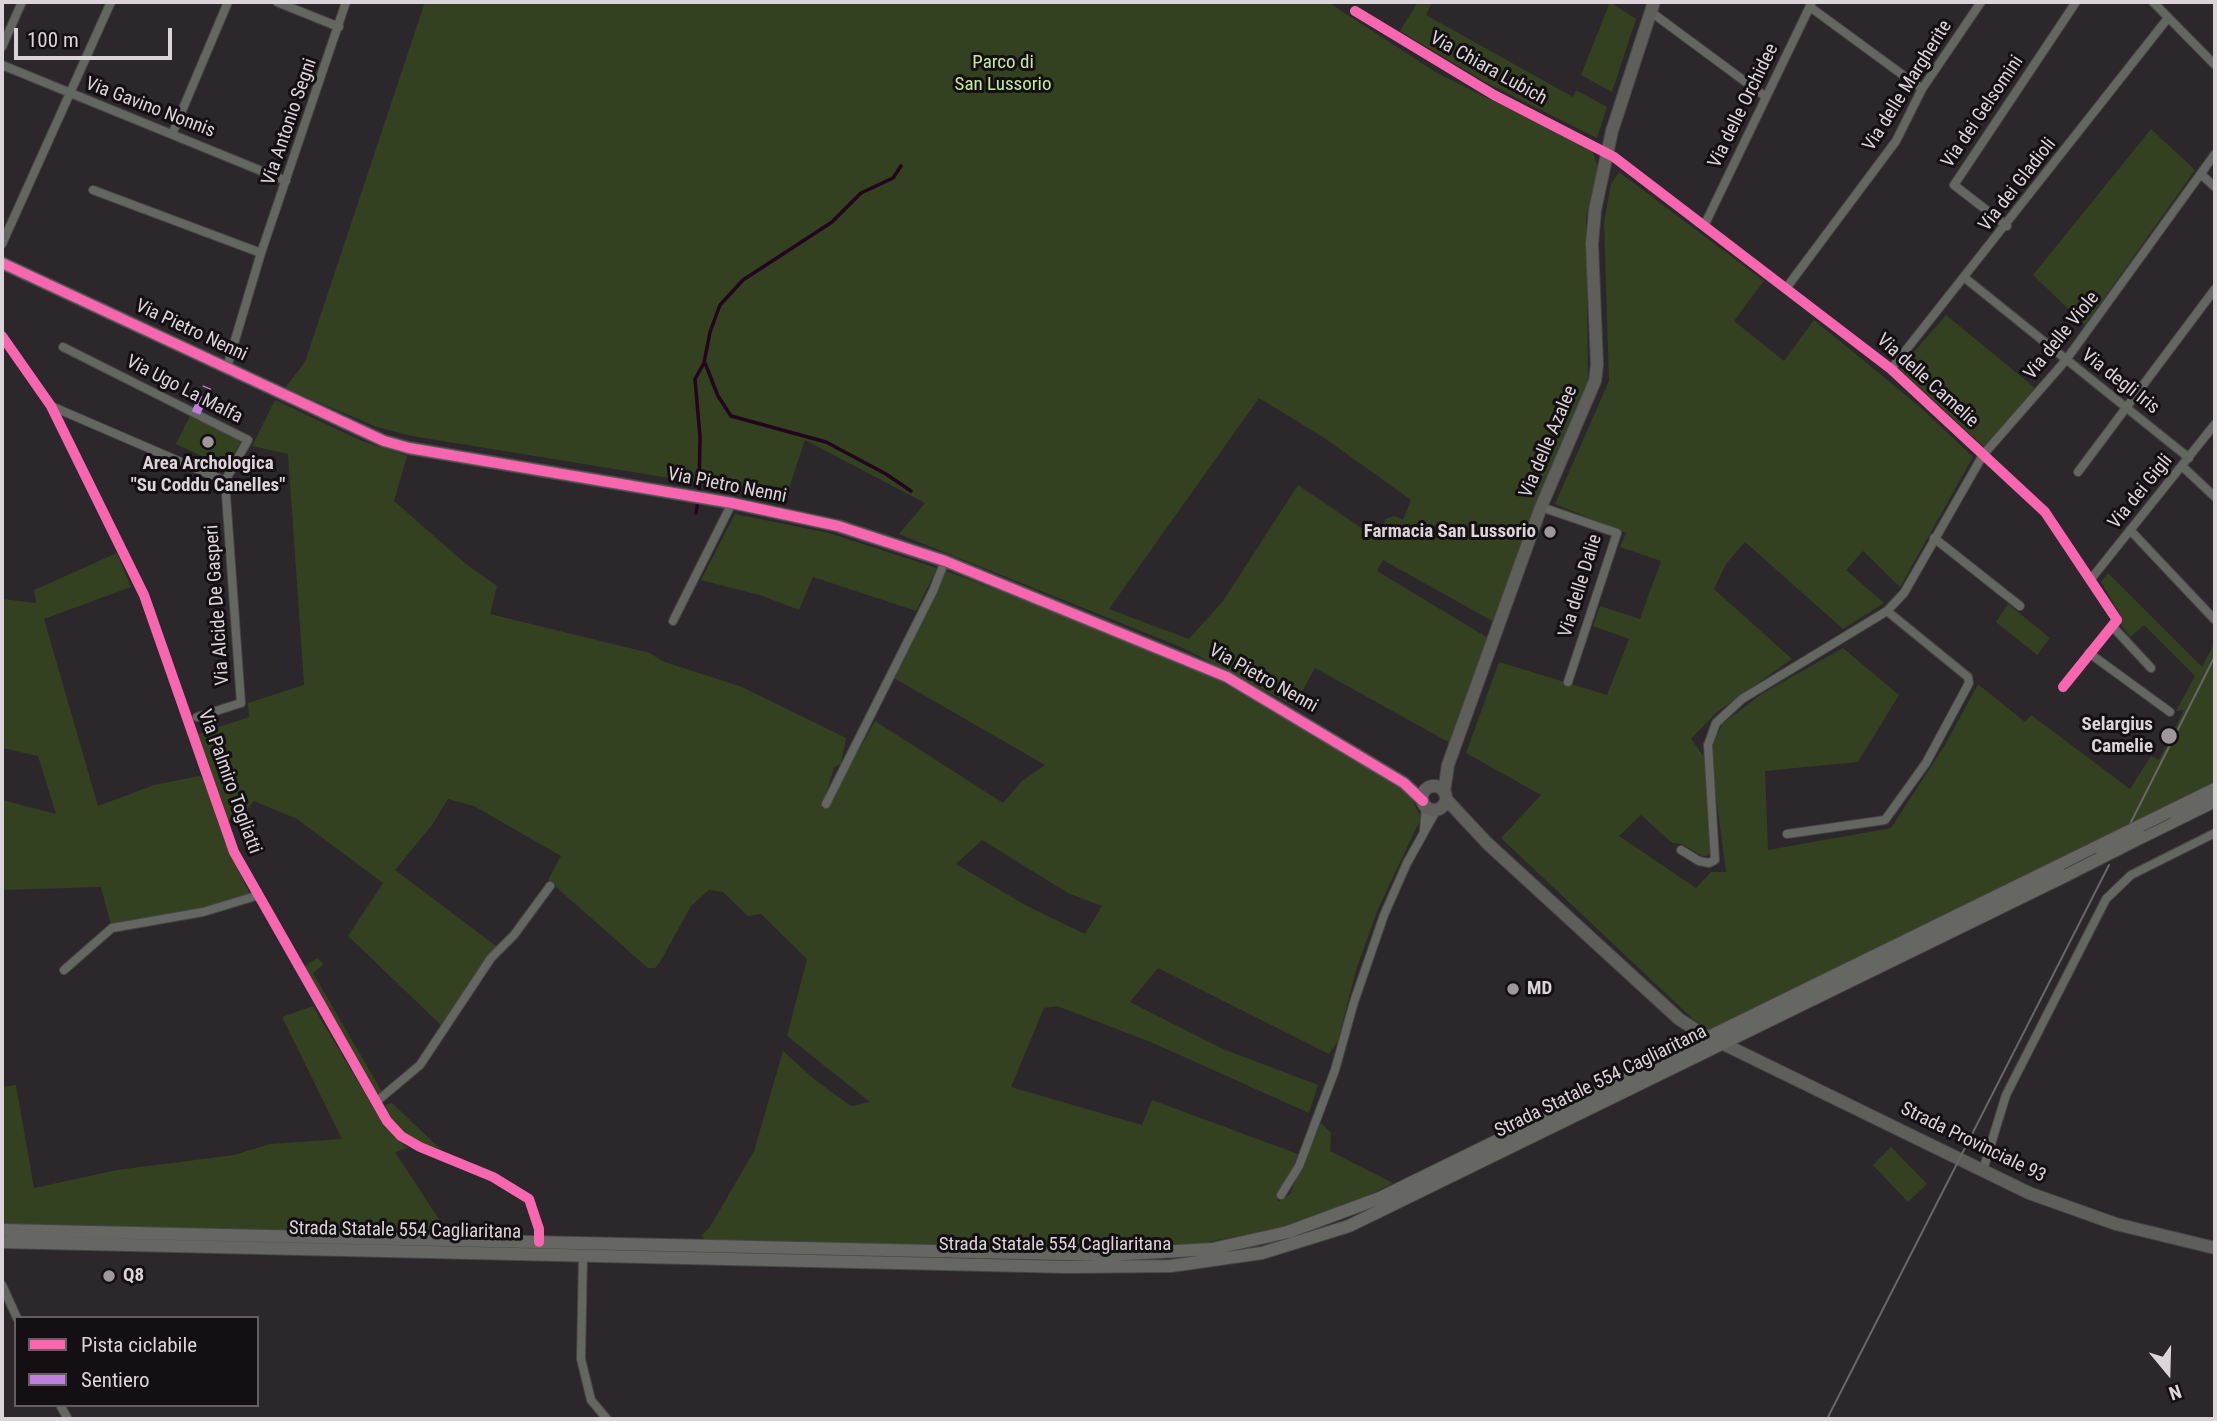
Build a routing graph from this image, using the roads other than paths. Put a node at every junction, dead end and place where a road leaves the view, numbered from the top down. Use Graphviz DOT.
graph roads {
  1 [pos="22,2"];
  2 [pos="111,2"];
  3 [pos="228,2"];
  4 [pos="277,2"];
  5 [pos="346,2"];
  6 [pos="1981,2"];
  7 [pos="2076,2"];
  8 [pos="2153,2"];
  9 [pos="1811,4"];
  10 [pos="1653,7"];
  11 [pos="1355,11"];
  12 [pos="2168,18"];
  13 [pos="339,27"];
  14 [pos="2,47"];
  15 [pos="2,65"];
  16 [pos="2215,65"];
  17 [pos="1922,89"];
  18 [pos="71,94"];
  19 [pos="1766,97"];
  20 [pos="173,132"];
  21 [pos="1607,153"];
  22 [pos="2215,154"];
  23 [pos="2202,175"];
  24 [pos="286,181"];
  25 [pos="2215,187"];
  26 [pos="93,190"];
  27 [pos="1705,224"];
  28 [pos="2007,226"];
  29 [pos="2,244"];
  30 [pos="261,253"];
  31 [pos="2,263"];
  32 [pos="1965,278"];
  33 [pos="1787,287"];
  34 [pos="2215,289"];
  35 [pos="2,336"];
  36 [pos="63,347"];
  37 [pos="2066,360"];
  38 [pos="227,367"];
  39 [pos="1891,369"];
  40 [pos="51,406"];
  41 [pos="2127,408"];
  42 [pos="2215,424"];
  43 [pos="1983,455"];
  44 [pos="2189,458"];
  45 [pos="2183,467"];
  46 [pos="2078,472"];
  47 [pos="225,481"];
  48 [pos="2215,497"];
  49 [pos="732,503"];
  50 [pos="1541,507"];
  51 [pos="2130,530"];
  52 [pos="1934,538"];
  53 [pos="944,561"];
  54 [pos="2091,579"];
  55 [pos="2021,606"];
  56 [pos="1887,611"];
  57 [pos="2215,620"];
  58 [pos="673,621"];
  59 [pos="2112,626"];
  60 [pos="2089,653"];
  61 [pos="2151,668"];
  62 [pos="1568,682"];
  63 [pos="2063,687"];
  64 [pos="2170,712"];
  65 [pos="197,718"];
  66 [pos="2215,789"];
  67 [pos="1435,798"];
  68 [pos="2215,801"];
  69 [pos="826,804"];
  70 [pos="2215,833"];
  71 [pos="1787,834"];
  72 [pos="1681,850"];
  73 [pos="550,886"];
  74 [pos="256,896"];
  75 [pos="64,970"];
  76 [pos="1710,1037"];
  77 [pos="1726,1043"];
  78 [pos="376,1102"];
  79 [pos="1983,1170"];
  80 [pos="1281,1195"];
  81 [pos="2,1230"];
  82 [pos="2,1241"];
  83 [pos="539,1242"];
  84 [pos="2215,1248"];
  85 [pos="583,1254"];
  86 [pos="2,1285"];
  87 [pos="16,1316"];
  88 [pos="607,1419"];
  1 -- 14 [label="street"];
  2 -- 18 [label="street"];
  3 -- 20 [label="street"];
  4 -- 13 [label="street"];
  5 -- 13 [label="street, Via Antonio Segni"];
  6 -- 17 [label="street, Via delle Margherite"];
  7 -- 28 [label="street, Via dei Gelsomini"];
  8 -- 12 [label="street"];
  9 -- 17 [label="street"];
  9 -- 19 [label="street, Via delle Orchidee"];
  10 -- 19 [label="street"];
  10 -- 21 [label="street, Via delle Azalee"];
  11 -- 21 [label="street, Via Chiara Lubich"];
  12 -- 16 [label="street"];
  12 -- 28 [label="street, Via dei Gladioli"];
  13 -- 24 [label="street, Via Antonio Segni"];
  15 -- 18 [label="street, Via Gavino Nonnis"];
  17 -- 33 [label="street, Via delle Margherite"];
  18 -- 20 [label="street, Via Gavino Nonnis"];
  18 -- 29 [label="street"];
  19 -- 27 [label="street, Via delle Orchidee"];
  20 -- 24 [label="street, Via Gavino Nonnis"];
  21 -- 27 [label="street, Via delle Camelie"];
  21 -- 50 [label="street, Via delle Azalee"];
  22 -- 23 [label="street, Via delle Viole"];
  23 -- 25 [label="street"];
  23 -- 37 [label="street, Via delle Viole"];
  24 -- 30 [label="street, Via Antonio Segni"];
  26 -- 30 [label="street"];
  27 -- 33 [label="street, Via delle Camelie"];
  28 -- 32 [label="street, Via dei Gladioli"];
  30 -- 38 [label="street, Via Antonio Segni"];
  31 -- 38 [label="street, Via Pietro Nenni"];
  32 -- 37 [label="street, Via degli Iris"];
  32 -- 39 [label="street, Via dei Gladioli"];
  33 -- 39 [label="street, Via delle Camelie"];
  34 -- 41 [label="street"];
  35 -- 40 [label="street, Via Palmiro Togliatti"];
  36 -- 47 [label="street, Via Ugo La Malfa"];
  37 -- 41 [label="street, Via degli Iris"];
  37 -- 43 [label="street, Via delle Viole"];
  38 -- 49 [label="street, Via Pietro Nenni"];
  39 -- 43 [label="street, Via delle Camelie"];
  40 -- 47 [label="street"];
  40 -- 74 [label="street, Via Palmiro Togliatti"];
  41 -- 44 [label="street, Via degli Iris"];
  41 -- 46 [label="street"];
  42 -- 44 [label="street, Via dei Gigli"];
  43 -- 52 [label="street, Via delle Viole"];
  43 -- 54 [label="street, Via delle Camelie"];
  44 -- 45 [label="street, Via dei Gigli"];
  45 -- 48 [label="street"];
  45 -- 51 [label="street, Via dei Gigli"];
  47 -- 65 [label="street, Via Alcide De Gasperi"];
  49 -- 53 [label="street, Via Pietro Nenni"];
  49 -- 58 [label="street"];
  50 -- 62 [label="street, Via delle Dalie"];
  50 -- 67 [label="street, Via delle Azalee"];
  51 -- 54 [label="street, Via dei Gigli"];
  51 -- 57 [label="street"];
  52 -- 55 [label="street"];
  52 -- 56 [label="street, Via delle Viole"];
  53 -- 67 [label="street, Via Pietro Nenni"];
  53 -- 69 [label="street"];
  54 -- 59 [label="street, Via delle Camelie"];
  56 -- 71 [label="street"];
  56 -- 72 [label="street, Via delle Viole"];
  59 -- 60 [label="street"];
  59 -- 61 [label="street, Via delle Camelie"];
  60 -- 63 [label="street"];
  60 -- 64 [label="street"];
  66 -- 76 [label="main road, Strada Statale 554 Cagliaritana, bridge"];
  67 -- 76 [label="street"];
  67 -- 80 [label="street"];
  68 -- 77 [label="main road, Strada Statale 554 Cagliaritana, bridge"];
  70 -- 79 [label="street"];
  73 -- 78 [label="street"];
  74 -- 75 [label="street"];
  74 -- 78 [label="street, Via Palmiro Togliatti"];
  76 -- 77 [label="street"];
  76 -- 83 [label="main road, Strada Statale 554 Cagliaritana"];
  77 -- 79 [label="street, Strada Provinciale 93"];
  77 -- 85 [label="main road, Strada Statale 554 Cagliaritana"];
  78 -- 83 [label="street, Via Palmiro Togliatti"];
  79 -- 84 [label="street, Strada Provinciale 93"];
  81 -- 83 [label="main road, Strada Statale 554 Cagliaritana"];
  82 -- 85 [label="main road, Strada Statale 554 Cagliaritana"];
  85 -- 88 [label="street"];
  86 -- 87 [label="street"];
}
